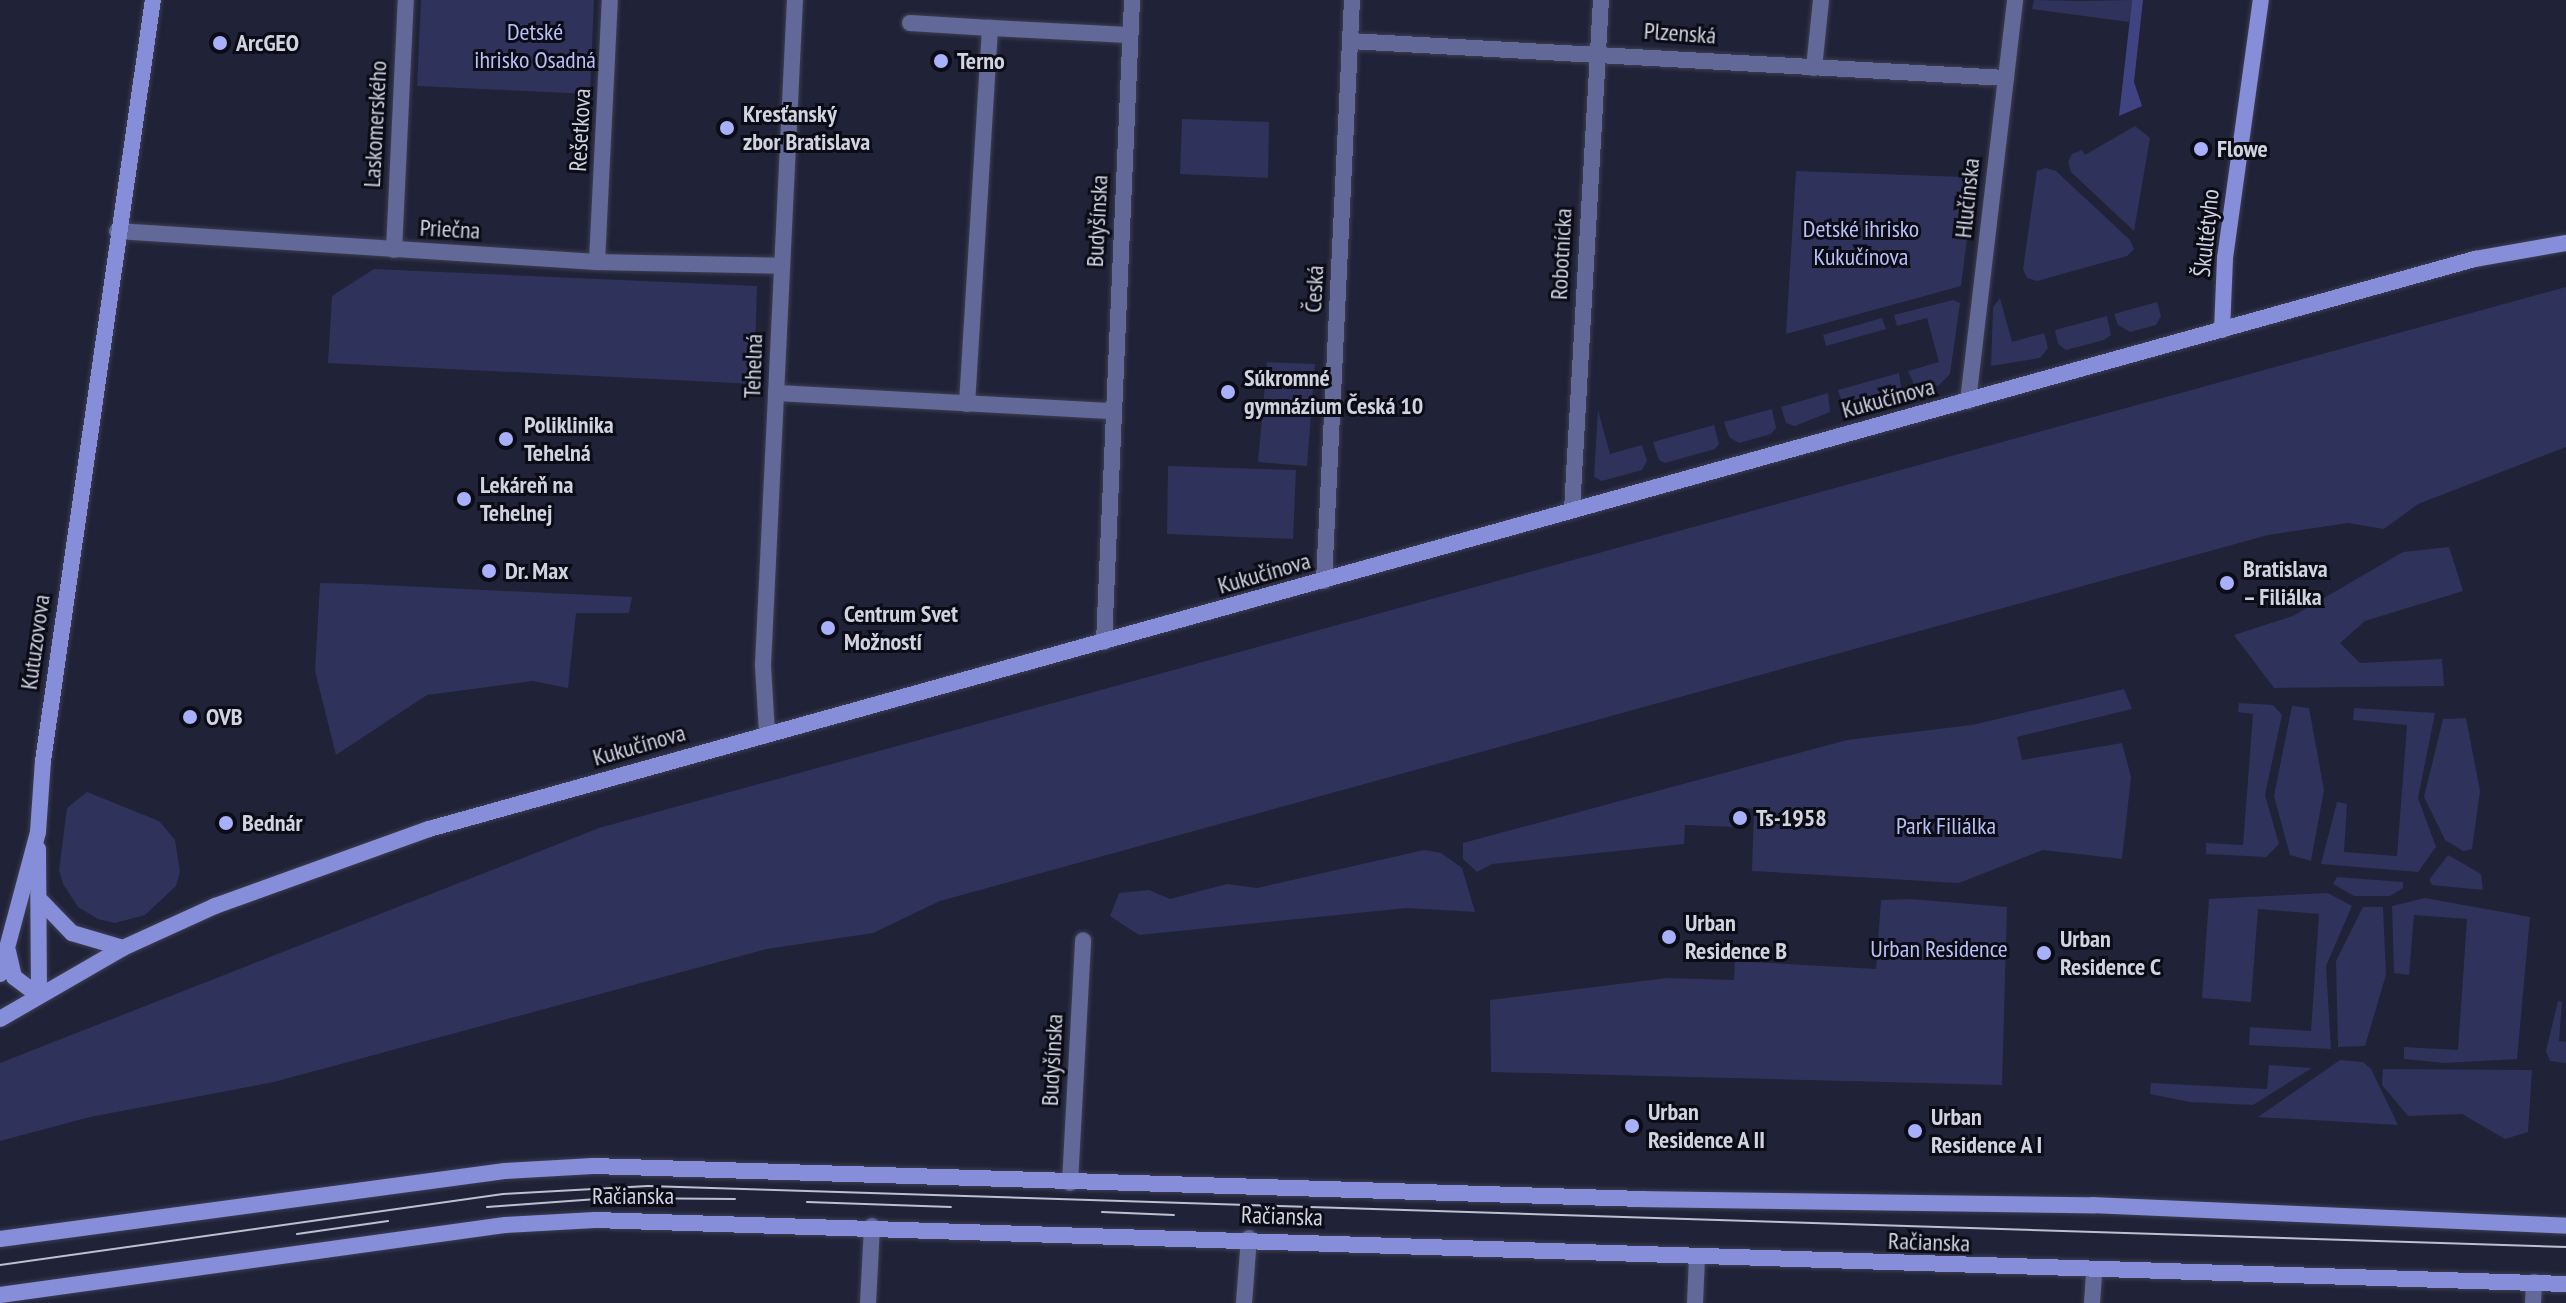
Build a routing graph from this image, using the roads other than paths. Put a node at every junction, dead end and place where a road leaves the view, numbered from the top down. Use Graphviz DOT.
graph roads {
  1 [pos="153,0"];
  2 [pos="406,0"];
  3 [pos="610,0"];
  4 [pos="795,0"];
  5 [pos="1132,0"];
  6 [pos="1352,0"];
  7 [pos="1601,0"];
  8 [pos="1821,0"];
  9 [pos="2015,0"];
  10 [pos="2261,0"];
  11 [pos="910,23"];
  12 [pos="990,28"];
  13 [pos="1130,35"];
  14 [pos="1350,41"];
  15 [pos="1598,52"];
  16 [pos="1814,68"];
  17 [pos="2006,78"];
  18 [pos="117,231"];
  19 [pos="2566,243"];
  20 [pos="394,250"];
  21 [pos="597,262"];
  22 [pos="781,266"];
  23 [pos="2222,330"];
  24 [pos="776,393"];
  25 [pos="1968,401"];
  26 [pos="967,404"];
  27 [pos="1111,411"];
  28 [pos="1572,510"];
  29 [pos="1324,581"];
  30 [pos="1104,642"];
  31 [pos="767,733"];
  32 [pos="38,832"];
  33 [pos="41,901"];
  34 [pos="1083,940"];
  35 [pos="123,948"];
  36 [pos="8,949"];
  37 [pos="0,974"];
  38 [pos="39,996"];
  39 [pos="0,1019"];
  40 [pos="1070,1183"];
  41 [pos="872,1226"];
  42 [pos="2566,1226"];
  43 [pos="1249,1238"];
  44 [pos="0,1239"];
  45 [pos="1697,1257"];
  46 [pos="2094,1272"];
  47 [pos="2534,1282"];
  48 [pos="2566,1284"];
  49 [pos="0,1295"];
  50 [pos="868,1303"];
  51 [pos="1244,1303"];
  52 [pos="1695,1303"];
  53 [pos="2092,1303"];
  54 [pos="2533,1303"];
  1 -- 18 [label="main road, Kutuzovova"];
  2 -- 20 [label="street, Laskomerského"];
  3 -- 21 [label="street, Rešetkova"];
  4 -- 22 [label="street, Tehelná"];
  5 -- 13 [label="street, Budyšínska"];
  6 -- 14 [label="street, Česká"];
  7 -- 15 [label="street, Robotnícka"];
  8 -- 16 [label="street"];
  9 -- 17 [label="street, Hlučínska"];
  10 -- 23 [label="main road, Škultétyho"];
  11 -- 12 [label="street"];
  12 -- 13 [label="street"];
  12 -- 26 [label="street"];
  13 -- 27 [label="street, Budyšínska"];
  14 -- 15 [label="street, Plzenská"];
  14 -- 29 [label="street, Česká"];
  15 -- 16 [label="street, Plzenská"];
  15 -- 28 [label="street, Robotnícka"];
  16 -- 17 [label="street, Plzenská"];
  17 -- 25 [label="street, Hlučínska"];
  18 -- 20 [label="street, Priečna"];
  18 -- 32 [label="main road, Kutuzovova"];
  19 -- 23 [label="main road, Kukučínova"];
  20 -- 21 [label="street, Priečna"];
  21 -- 22 [label="street, Priečna"];
  22 -- 24 [label="street, Tehelná"];
  23 -- 25 [label="main road, Kukučínova"];
  24 -- 26 [label="street"];
  24 -- 31 [label="street, Tehelná"];
  25 -- 28 [label="main road, Kukučínova"];
  26 -- 27 [label="street"];
  27 -- 30 [label="street, Budyšínska"];
  28 -- 29 [label="main road, Kukučínova"];
  29 -- 30 [label="main road, Kukučínova"];
  30 -- 31 [label="main road, Kukučínova"];
  31 -- 35 [label="main road, Kukučínova"];
  32 -- 33 [label="main road"];
  32 -- 36 [label="main road, Kutuzovova"];
  33 -- 35 [label="main road"];
  33 -- 38 [label="main road"];
  34 -- 40 [label="street, Budyšínska"];
  35 -- 38 [label="main road, Kukučínova"];
  36 -- 37 [label="main road, Kutuzovova"];
  36 -- 38 [label="main road"];
  38 -- 39 [label="main road, Kukučínova"];
  40 -- 42 [label="main road, Račianska"];
  40 -- 44 [label="main road, Račianska"];
  41 -- 43 [label="main road, Račianska"];
  41 -- 49 [label="main road, Račianska"];
  41 -- 50 [label="street"];
  43 -- 45 [label="main road, Račianska"];
  43 -- 51 [label="street"];
  45 -- 46 [label="main road, Račianska"];
  45 -- 52 [label="street"];
  46 -- 47 [label="main road, Račianska"];
  46 -- 53 [label="street"];
  47 -- 48 [label="main road, Račianska"];
  47 -- 54 [label="street"];
}
